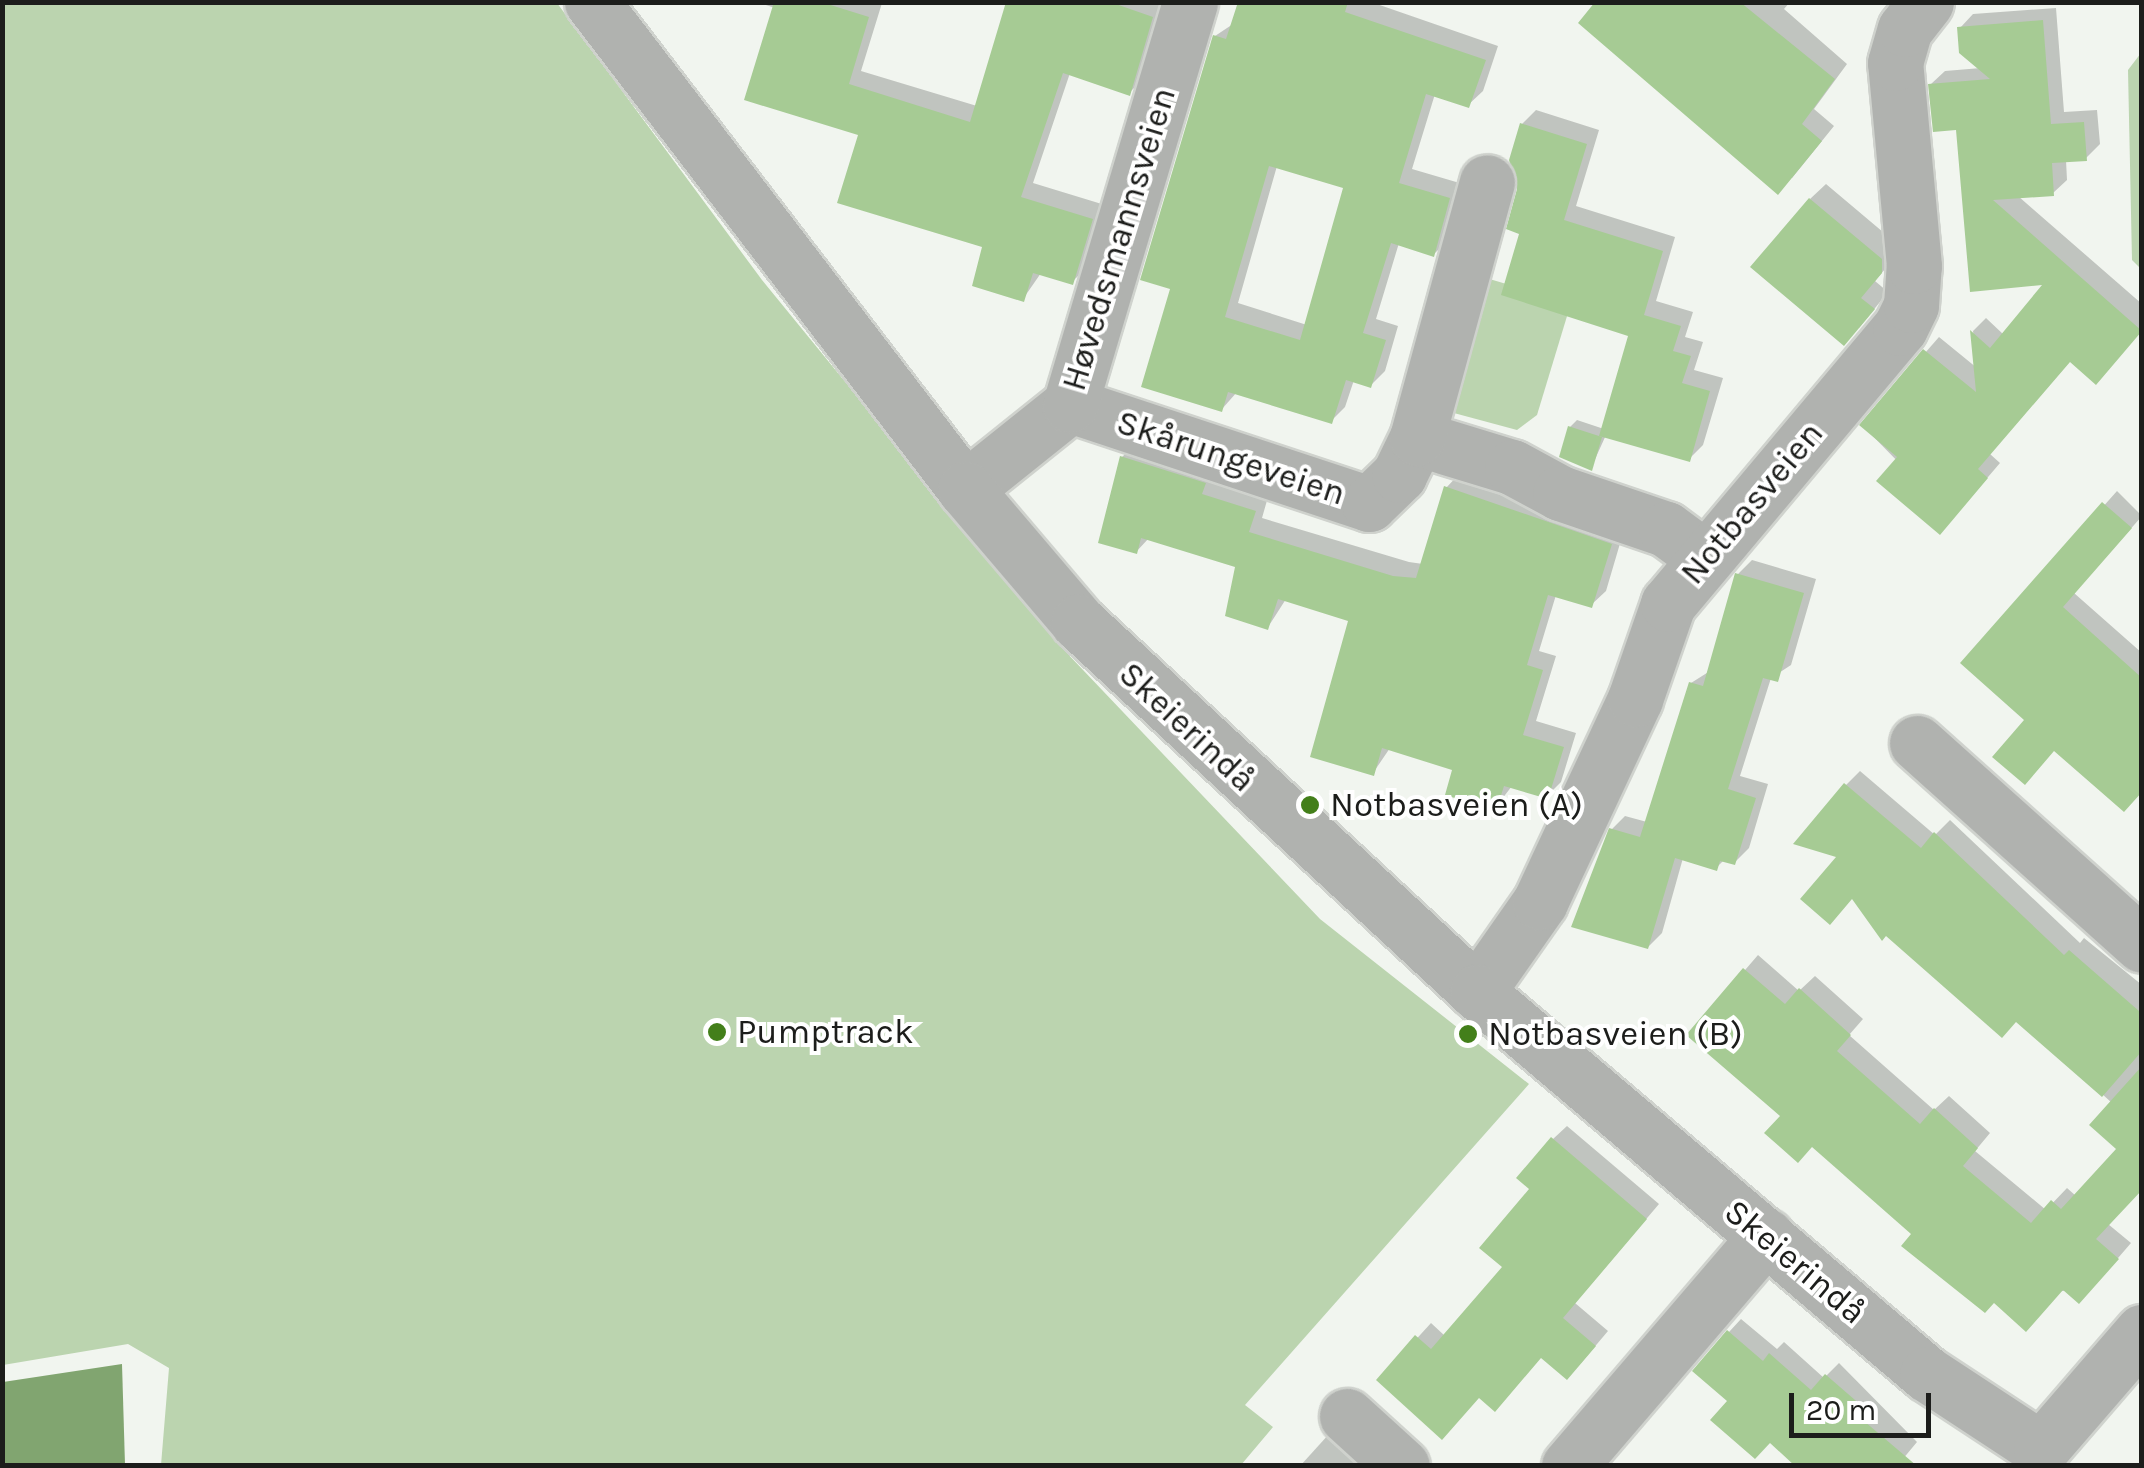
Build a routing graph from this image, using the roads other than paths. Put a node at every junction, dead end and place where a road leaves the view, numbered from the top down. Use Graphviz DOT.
graph roads {
  1 [pos="592,2"];
  2 [pos="1190,2"];
  3 [pos="1926,2"];
  4 [pos="1487,182"];
  5 [pos="1070,405"];
  6 [pos="1417,438"];
  7 [pos="965,489"];
  8 [pos="1704,557"];
  9 [pos="1917,742"];
  10 [pos="2142,945"];
  11 [pos="1477,992"];
  12 [pos="1766,1236"];
  13 [pos="2142,1332"];
  14 [pos="1347,1416"];
  15 [pos="2034,1457"];
  16 [pos="1402,1466"];
  17 [pos="1568,1466"];
  1 -- 7 [label="street, Skeierindå"];
  2 -- 5 [label="street, Høvedsmannsveien"];
  3 -- 8 [label="street, Notbasveien"];
  4 -- 6 [label="street, Skårungeveien"];
  5 -- 6 [label="street, Skårungeveien"];
  5 -- 7 [label="street, Høvedsmannsveien"];
  6 -- 8 [label="street"];
  7 -- 11 [label="street, Skeierindå"];
  8 -- 11 [label="street, Notbasveien"];
  9 -- 10 [label="street"];
  11 -- 12 [label="street, Skeierindå"];
  12 -- 15 [label="street, Skeierindå"];
  12 -- 17 [label="street"];
  13 -- 15 [label="street"];
  14 -- 16 [label="street"];
}
